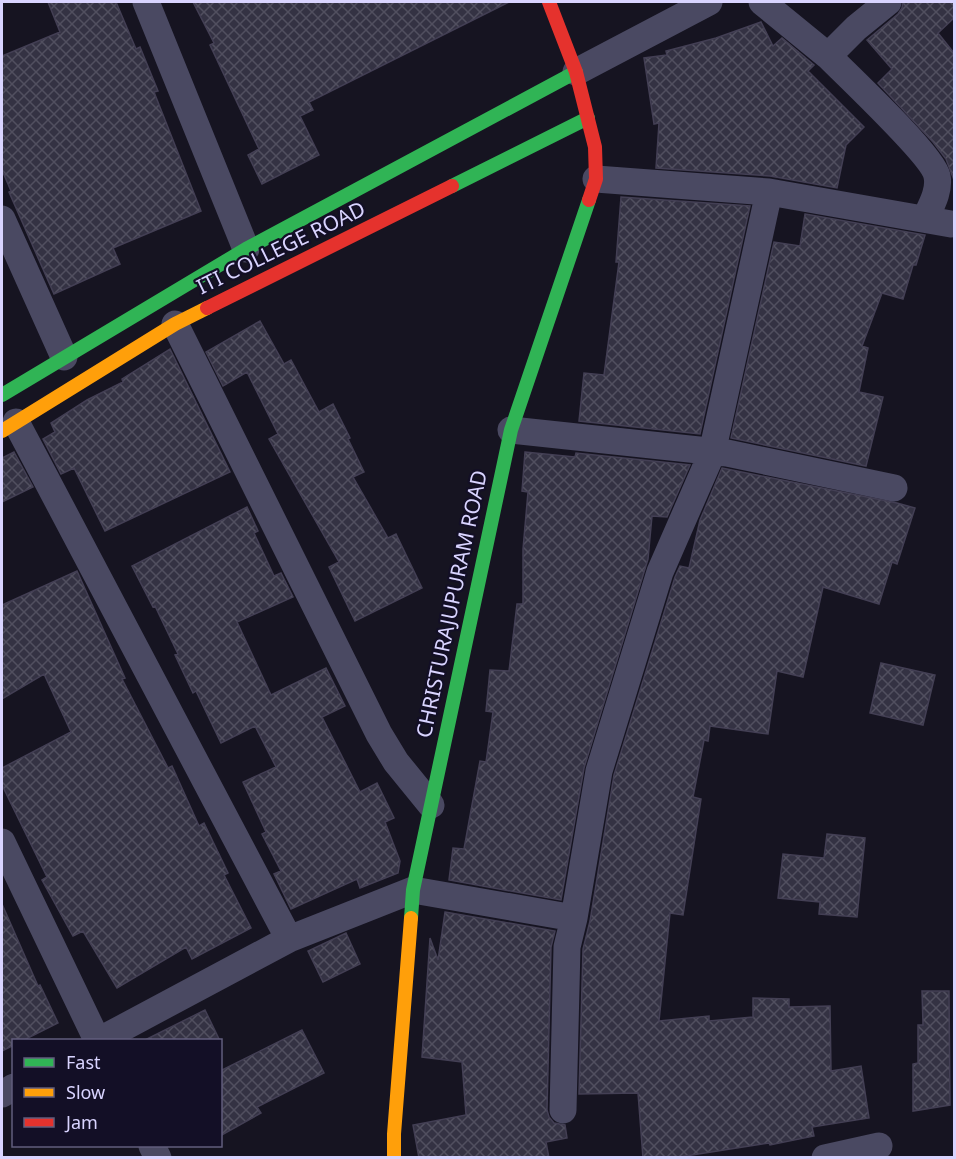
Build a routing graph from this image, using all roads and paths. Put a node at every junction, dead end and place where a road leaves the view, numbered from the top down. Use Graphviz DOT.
graph roads {
  1 [pos="146,2"];
  2 [pos="549,2"];
  3 [pos="708,2"];
  4 [pos="762,2"];
  5 [pos="888,2"];
  6 [pos="828,56"];
  7 [pos="576,72"];
  8 [pos="588,118"];
  9 [pos="596,179"];
  10 [pos="769,192"];
  11 [pos="2,219"];
  12 [pos="925,219"];
  13 [pos="951,224"];
  14 [pos="246,249"];
  15 [pos="175,324"];
  16 [pos="64,357"];
  17 [pos="2,395"];
  18 [pos="9,427"];
  19 [pos="511,430"];
  20 [pos="712,453"];
  21 [pos="894,488"];
  22 [pos="431,805"];
  23 [pos="2,842"];
  24 [pos="413,890"];
  25 [pos="574,918"];
  26 [pos="289,939"];
  27 [pos="97,1039"];
  28 [pos="102,1039"];
  29 [pos="562,1110"];
  30 [pos="879,1146"];
  31 [pos="394,1158"];
  32 [pos="825,1158"];
  1 -- 14 [label="street"];
  2 -- 7 [label="street, CHRISTURAJUPURAM ROAD"];
  3 -- 7 [label="street"];
  4 -- 6 [label="street"];
  5 -- 6 [label="street"];
  6 -- 12 [label="street"];
  7 -- 8 [label="street, CHRISTURAJUPURAM ROAD"];
  7 -- 14 [label="street, ITI COLLEGE ROAD"];
  8 -- 9 [label="street, CHRISTURAJUPURAM ROAD"];
  8 -- 15 [label="street, ITI COLLEGE ROAD"];
  9 -- 10 [label="street"];
  9 -- 19 [label="street, CHRISTURAJUPURAM ROAD"];
  10 -- 12 [label="street"];
  10 -- 20 [label="street"];
  11 -- 16 [label="street"];
  12 -- 13 [label="street"];
  14 -- 16 [label="street, ITI COLLEGE ROAD"];
  15 -- 18 [label="street, ITI COLLEGE ROAD"];
  15 -- 22 [label="street"];
  16 -- 17 [label="street, ITI COLLEGE ROAD"];
  18 -- 26 [label="street"];
  19 -- 20 [label="street"];
  19 -- 22 [label="street, CHRISTURAJUPURAM ROAD"];
  20 -- 21 [label="street"];
  20 -- 25 [label="street"];
  22 -- 24 [label="street, CHRISTURAJUPURAM ROAD"];
  23 -- 27 [label="street"];
  24 -- 25 [label="street"];
  24 -- 26 [label="street"];
  24 -- 31 [label="street, CHRISTURAJUPURAM ROAD"];
  25 -- 29 [label="street"];
  26 -- 28 [label="street"];
  30 -- 32 [label="street"];
}
